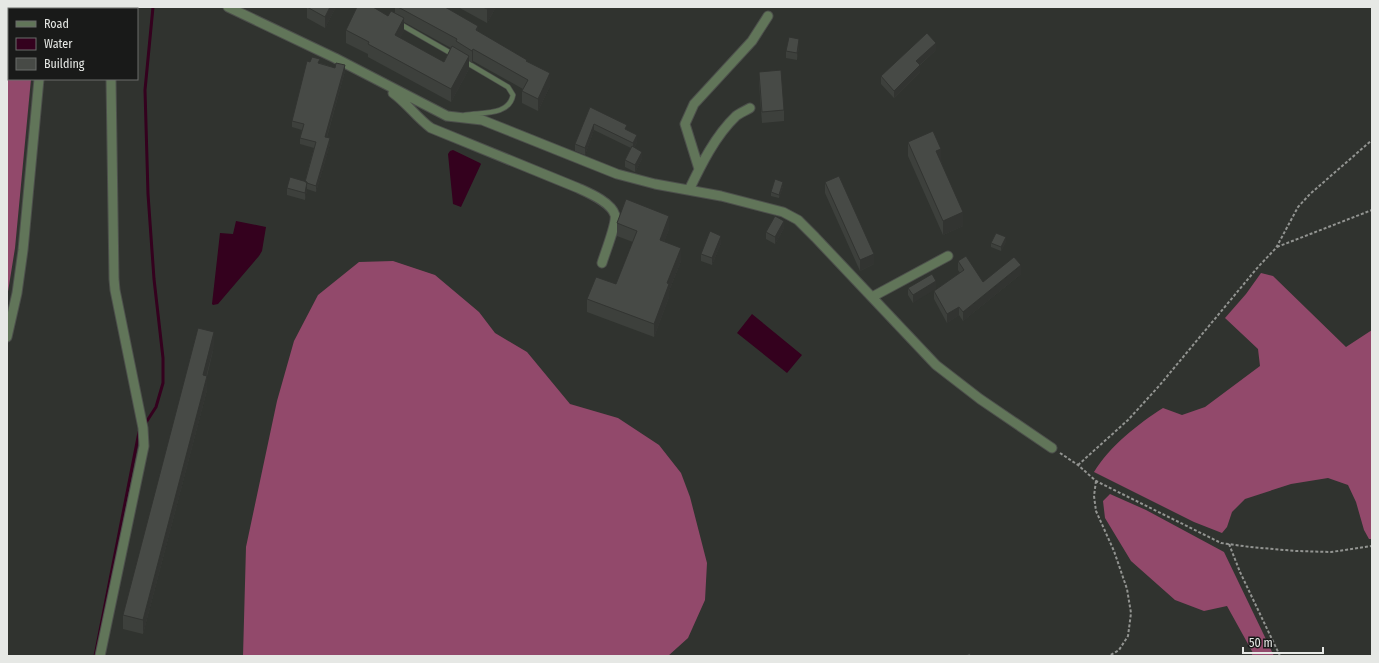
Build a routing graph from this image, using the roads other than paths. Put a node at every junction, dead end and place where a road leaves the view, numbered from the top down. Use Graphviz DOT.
graph roads {
  1 [pos="228,7"];
  2 [pos="768,16"];
  3 [pos="398,23"];
  4 [pos="374,79"];
  5 [pos="39,80"];
  6 [pos="111,80"];
  7 [pos="750,108"];
  8 [pos="457,117"];
  9 [pos="699,169"];
  10 [pos="689,190"];
  11 [pos="948,256"];
  12 [pos="602,263"];
  13 [pos="872,297"];
  14 [pos="7,337"];
  15 [pos="1052,448"];
  16 [pos="100,656"];
  1 -- 4 [label="street"];
  2 -- 9 [label="street"];
  3 -- 8 [label="lane"];
  4 -- 8 [label="street"];
  4 -- 12 [label="street"];
  5 -- 14 [label="street"];
  6 -- 16 [label="street"];
  7 -- 9 [label="street"];
  8 -- 10 [label="street"];
  9 -- 10 [label="street"];
  10 -- 13 [label="street"];
  11 -- 13 [label="street"];
  13 -- 15 [label="street"];
}
